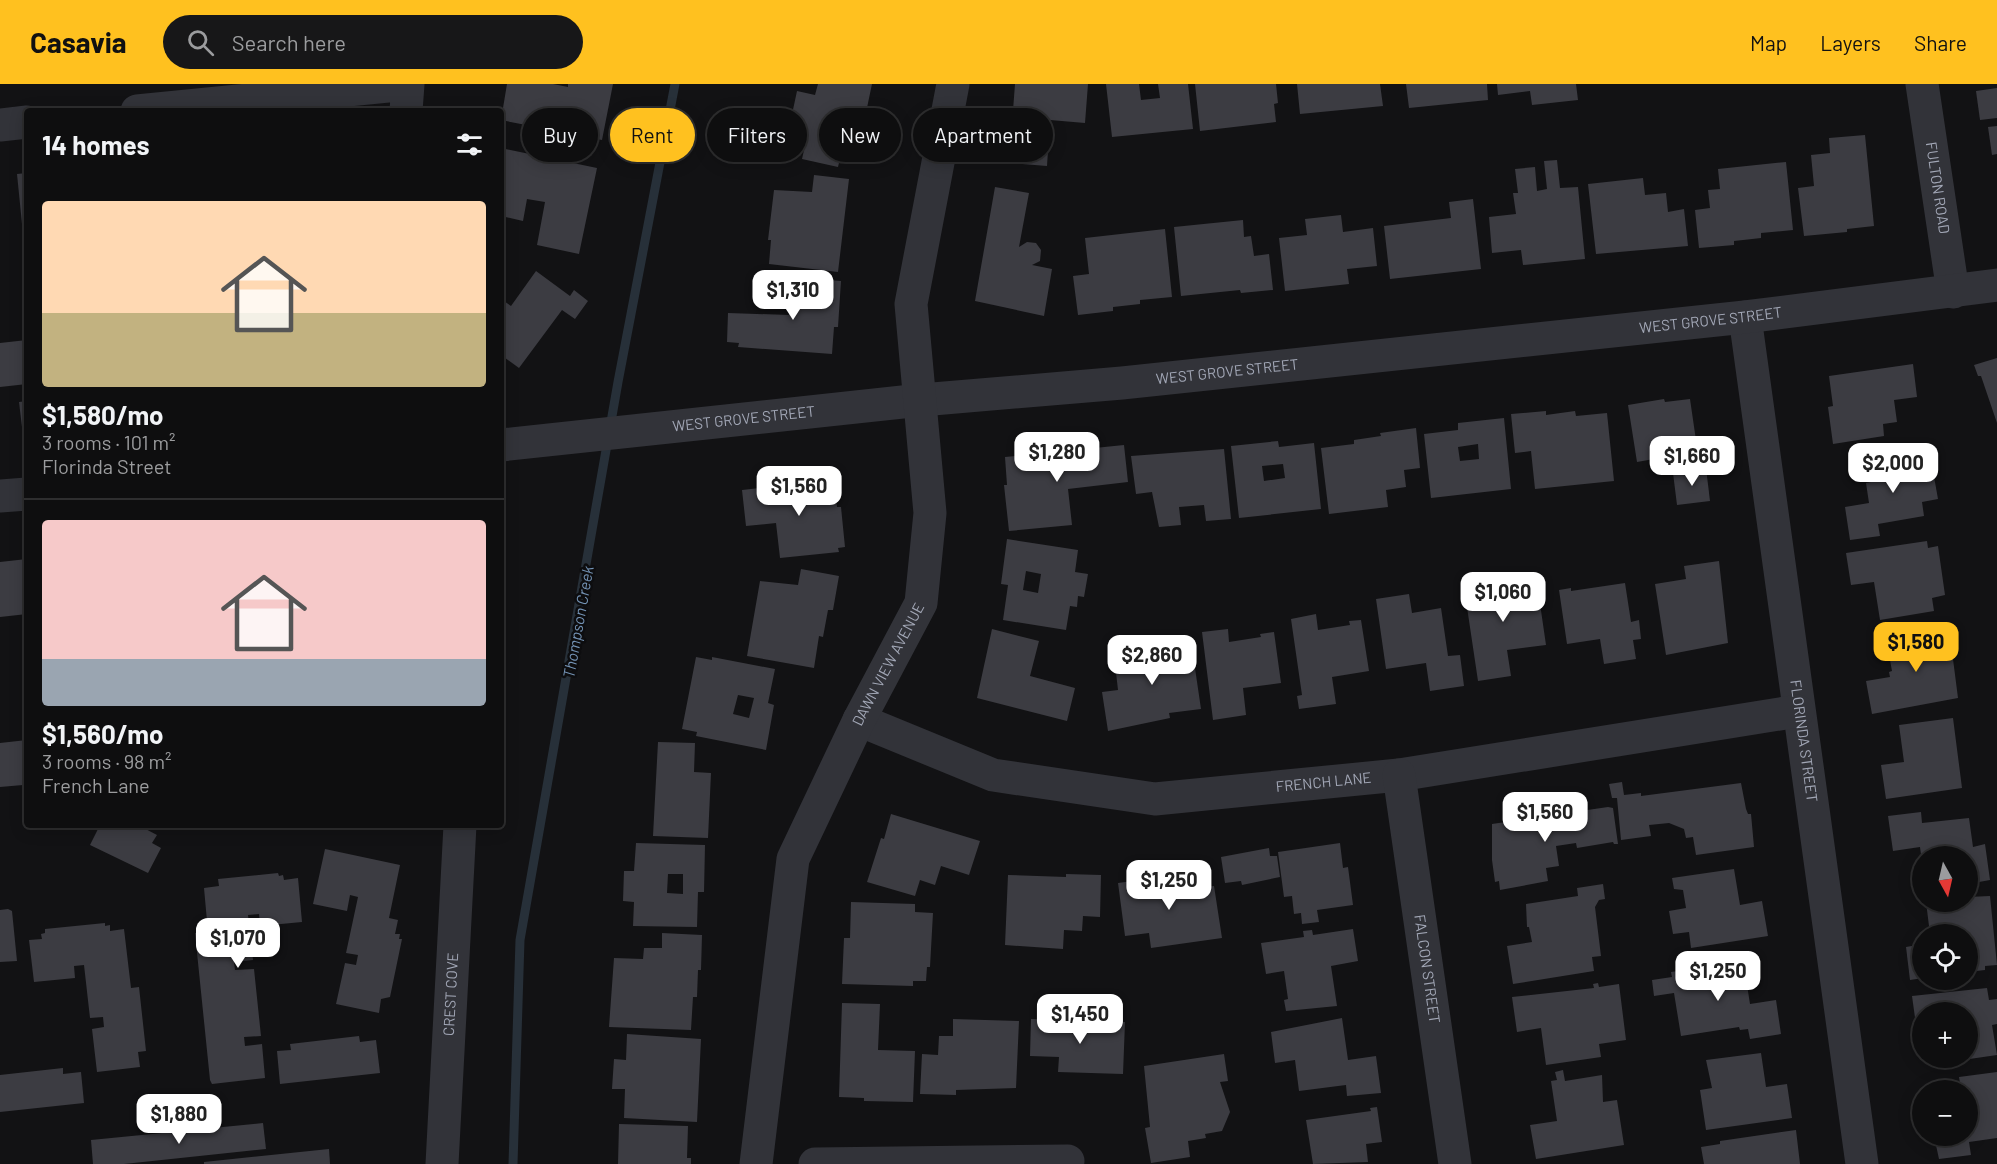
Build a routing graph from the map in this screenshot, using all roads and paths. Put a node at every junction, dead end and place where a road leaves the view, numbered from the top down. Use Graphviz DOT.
graph roads {
  1 [pos="408,84"];
  2 [pos="953,84"];
  3 [pos="1922,84"];
  4 [pos="167,108"];
  5 [pos="406,108"];
  6 [pos="24,122"];
  7 [pos="0,124"];
  8 [pos="1997,285"];
  9 [pos="1953,292"];
  10 [pos="1745,317"];
  11 [pos="921,400"];
  12 [pos="504,445"];
  13 [pos="24,494"];
  14 [pos="0,496"];
  15 [pos="1798,711"];
  16 [pos="859,720"];
  17 [pos="1399,775"];
  18 [pos="460,828"];
  19 [pos="1068,1161"];
  20 [pos="442,1164"];
  21 [pos="756,1164"];
  22 [pos="815,1164"];
  23 [pos="1455,1164"];
  24 [pos="1862,1164"];
  1 -- 4 [label="street"];
  1 -- 5 [label="street"];
  2 -- 11 [label="street, DAWN VIEW AVENUE"];
  3 -- 9 [label="street, FULTON ROAD"];
  6 -- 7 [label="street"];
  8 -- 9 [label="street, WEST GROVE STREET"];
  9 -- 10 [label="street, WEST GROVE STREET"];
  10 -- 11 [label="street, WEST GROVE STREET"];
  10 -- 15 [label="street, FLORINDA STREET"];
  11 -- 12 [label="street, WEST GROVE STREET"];
  11 -- 16 [label="street, DAWN VIEW AVENUE"];
  13 -- 14 [label="street"];
  15 -- 17 [label="street, FRENCH LANE"];
  15 -- 24 [label="street, FLORINDA STREET"];
  16 -- 17 [label="street, FRENCH LANE"];
  16 -- 21 [label="street, DAWN VIEW AVENUE"];
  17 -- 23 [label="street, FALCON STREET"];
  18 -- 20 [label="street, CREST COVE"];
  19 -- 22 [label="street"];
}
